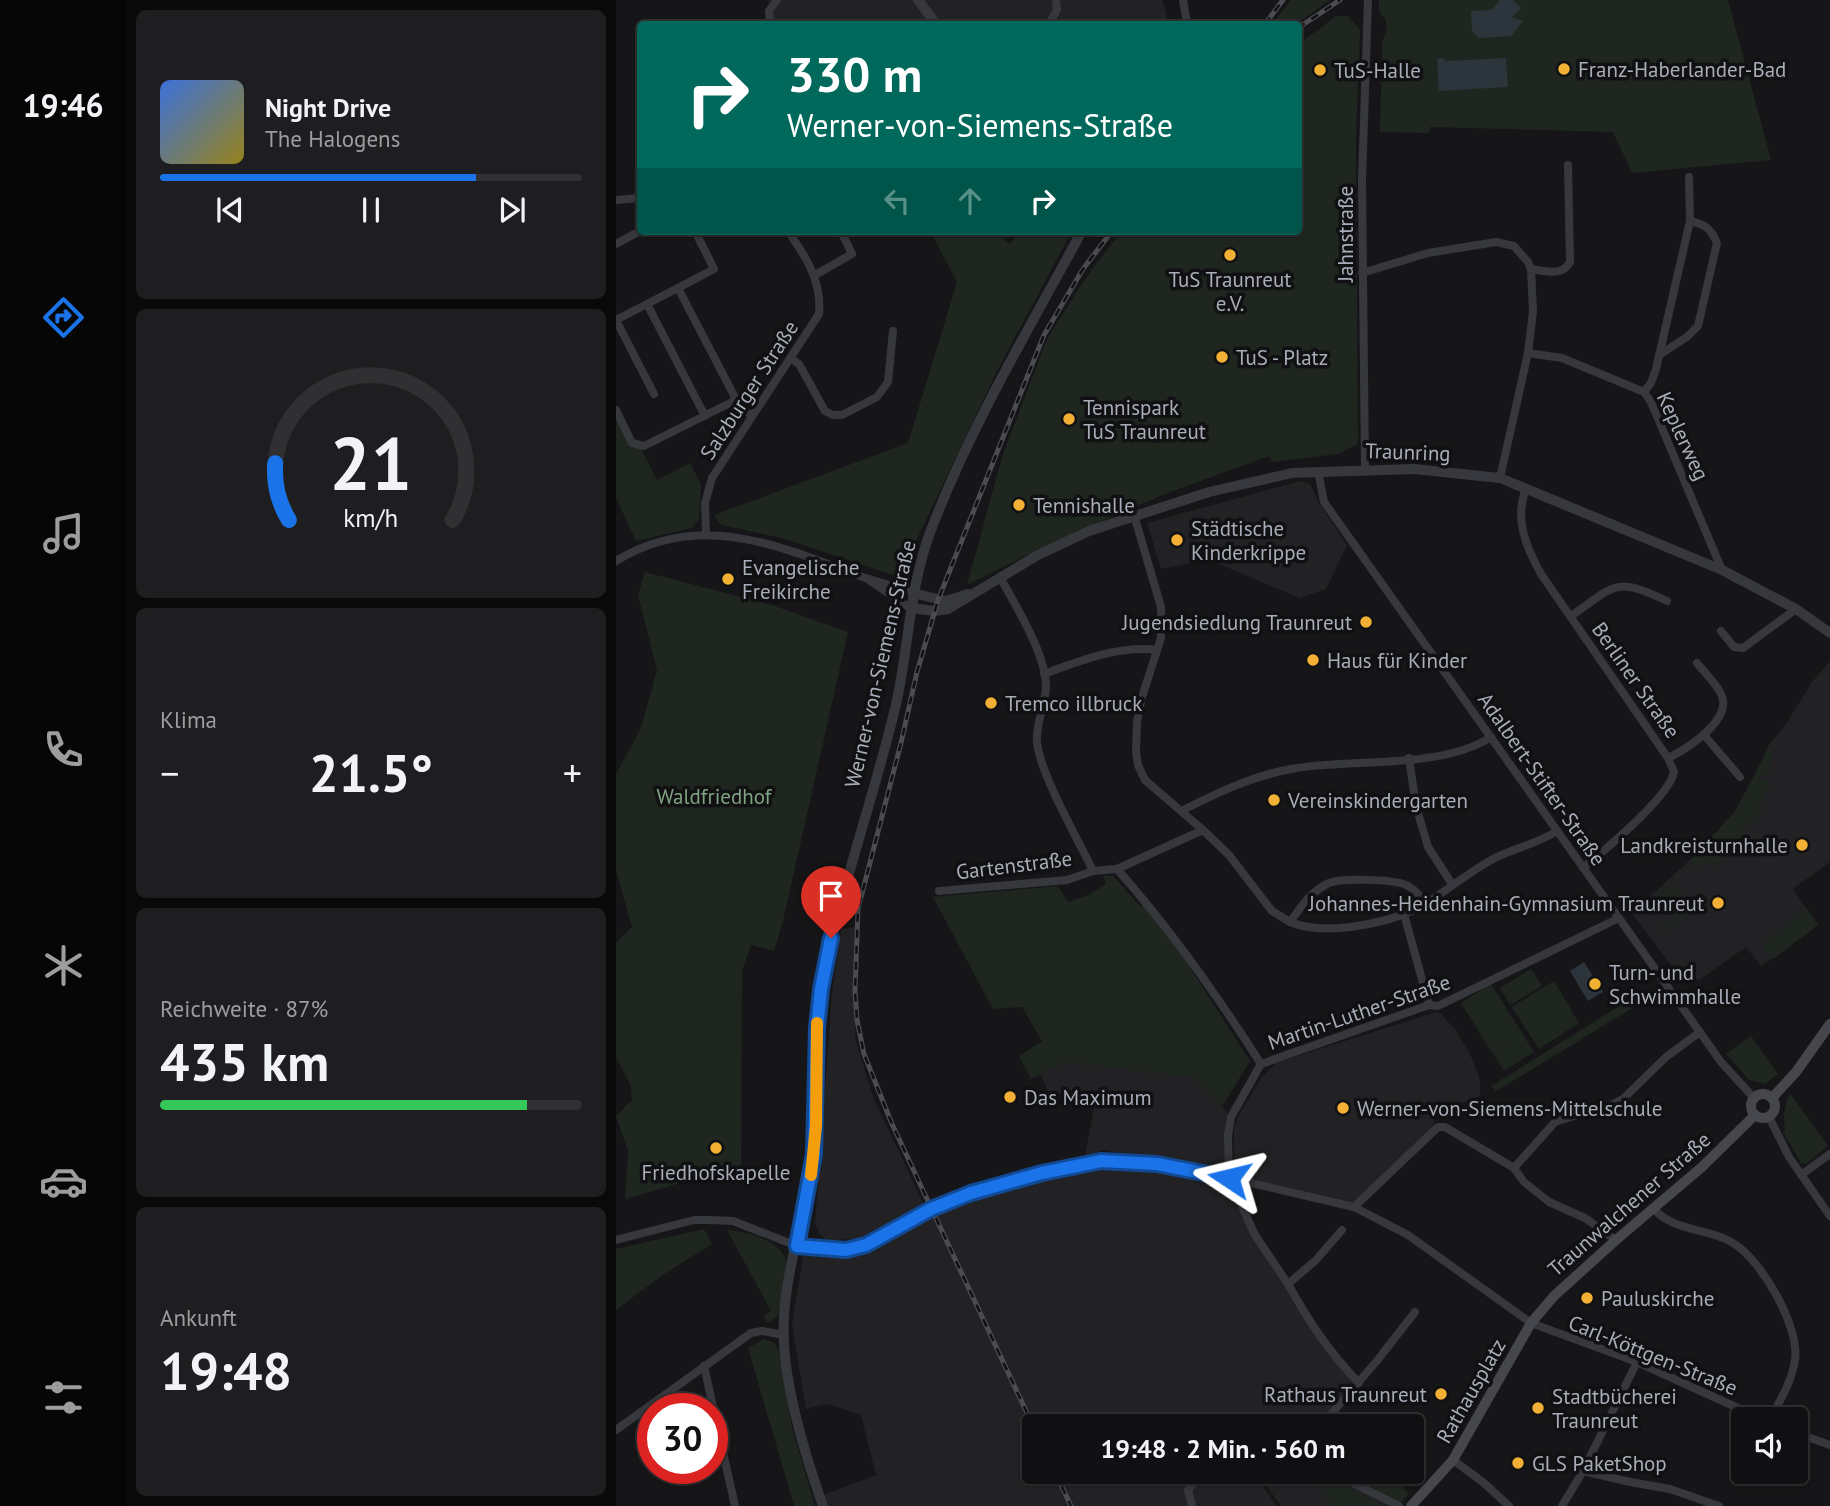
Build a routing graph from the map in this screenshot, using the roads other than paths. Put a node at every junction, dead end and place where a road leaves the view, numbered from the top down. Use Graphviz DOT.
graph roads {
  1 [pos="777,0"];
  2 [pos="918,0"];
  3 [pos="1056,0"];
  4 [pos="1183,0"];
  5 [pos="1368,0"];
  6 [pos="770,21"];
  7 [pos="934,21"];
  8 [pos="1051,21"];
  9 [pos="1186,21"];
  10 [pos="1568,165"];
  11 [pos="1689,177"];
  12 [pos="637,198"];
  13 [pos="616,200"];
  14 [pos="1690,221"];
  15 [pos="637,233"];
  16 [pos="697,235"];
  17 [pos="790,235"];
  18 [pos="843,235"];
  19 [pos="1080,235"];
  20 [pos="616,244"];
  21 [pos="1531,269"];
  22 [pos="1362,273"];
  23 [pos="815,275"];
  24 [pos="678,289"];
  25 [pos="647,304"];
  26 [pos="616,320"];
  27 [pos="893,331"];
  28 [pos="1528,353"];
  29 [pos="1659,355"];
  30 [pos="790,358"];
  31 [pos="1644,392"];
  32 [pos="654,394"];
  33 [pos="736,400"];
  34 [pos="616,410"];
  35 [pos="751,415"];
  36 [pos="705,416"];
  37 [pos="1365,469"];
  38 [pos="1318,471"];
  39 [pos="1500,478"];
  40 [pos="1526,489"];
  41 [pos="1134,515"];
  42 [pos="706,534"];
  43 [pos="616,561"];
  44 [pos="1722,570"];
  45 [pos="1000,577"];
  46 [pos="866,578"];
  47 [pos="913,593"];
  48 [pos="972,593"];
  49 [pos="1667,601"];
  50 [pos="910,608"];
  51 [pos="1796,609"];
  52 [pos="1571,617"];
  53 [pos="1721,631"];
  54 [pos="1830,633"];
  55 [pos="1157,650"];
  56 [pos="1697,663"];
  57 [pos="1044,674"];
  58 [pos="1704,735"];
  59 [pos="1491,737"];
  60 [pos="1409,758"];
  61 [pos="1668,758"];
  62 [pos="1740,778"];
  63 [pos="1181,811"];
  64 [pos="1203,830"];
  65 [pos="1557,831"];
  66 [pos="1583,868"];
  67 [pos="1117,869"];
  68 [pos="1093,871"];
  69 [pos="1452,884"];
  70 [pos="939,891"];
  71 [pos="1426,903"];
  72 [pos="1404,914"];
  73 [pos="1619,918"];
  74 [pos="1290,922"];
  75 [pos="1429,1005"];
  76 [pos="1830,1024"];
  77 [pos="1700,1032"];
  78 [pos="1261,1064"];
  79 [pos="1754,1098"];
  80 [pos="1772,1098"];
  81 [pos="1755,1115"];
  82 [pos="1769,1117"];
  83 [pos="1830,1154"];
  84 [pos="1514,1168"];
  85 [pos="1801,1175"];
  86 [pos="1229,1178"];
  87 [pos="1354,1207"];
  88 [pos="1654,1209"];
  89 [pos="1830,1216"];
  90 [pos="1342,1230"];
  91 [pos="616,1240"];
  92 [pos="1616,1240"];
  93 [pos="797,1246"];
  94 [pos="1288,1284"];
  95 [pos="1415,1312"];
  96 [pos="1531,1323"];
  97 [pos="783,1335"];
  98 [pos="1637,1362"];
  99 [pos="704,1366"];
  100 [pos="1359,1383"];
  101 [pos="1736,1407"];
  102 [pos="1776,1407"];
  103 [pos="1332,1414"];
  104 [pos="616,1430"];
  105 [pos="1808,1437"];
  106 [pos="1830,1445"];
  107 [pos="1453,1460"];
  108 [pos="1583,1471"];
  109 [pos="1192,1484"];
  110 [pos="1355,1484"];
  111 [pos="735,1506"];
  112 [pos="823,1506"];
  113 [pos="1192,1506"];
  114 [pos="1399,1506"];
  115 [pos="1411,1506"];
  116 [pos="1509,1506"];
  117 [pos="1562,1506"];
  118 [pos="1719,1506"];
  1 -- 6 [label="street"];
  2 -- 7 [label="street"];
  3 -- 8 [label="street"];
  4 -- 9 [label="street"];
  5 -- 22 [label="street, Jahnstraße"];
  10 -- 21 [label="street"];
  11 -- 14 [label="street"];
  12 -- 13 [label="street"];
  14 -- 29 [label="street"];
  14 -- 29 [label="street"];
  15 -- 20 [label="street"];
  16 -- 24 [label="street"];
  17 -- 23 [label="street, Salzburger Straße"];
  18 -- 23 [label="street"];
  19 -- 47 [label="street, Werner-von-Siemens-Straße"];
  21 -- 22 [label="street"];
  21 -- 28 [label="street"];
  22 -- 37 [label="street, Jahnstraße"];
  23 -- 30 [label="street, Salzburger Straße"];
  24 -- 25 [label="street"];
  24 -- 33 [label="street"];
  25 -- 26 [label="street"];
  25 -- 36 [label="street"];
  26 -- 32 [label="street"];
  27 -- 30 [label="street"];
  28 -- 31 [label="street, Keplerweg"];
  28 -- 39 [label="street"];
  29 -- 31 [label="street"];
  30 -- 35 [label="street, Salzburger Straße"];
  31 -- 44 [label="street, Keplerweg"];
  33 -- 35 [label="street"];
  33 -- 36 [label="street"];
  34 -- 36 [label="street"];
  35 -- 42 [label="street, Salzburger Straße"];
  37 -- 38 [label="street, Traunring"];
  37 -- 39 [label="street, Traunring"];
  38 -- 41 [label="street, Traunring"];
  38 -- 59 [label="street, Adalbert-Stifter-Straße"];
  39 -- 40 [label="street, Traunring"];
  40 -- 44 [label="street, Traunring"];
  40 -- 52 [label="street, Berliner Straße"];
  41 -- 45 [label="street, Traunring"];
  41 -- 55 [label="street"];
  42 -- 43 [label="street"];
  42 -- 46 [label="street"];
  44 -- 51 [label="street, Traunring"];
  45 -- 48 [label="street, Traunring"];
  45 -- 57 [label="street"];
  46 -- 47 [label="street"];
  46 -- 50 [label="street"];
  47 -- 48 [label="street, Traunring"];
  47 -- 50 [label="street, Werner-von-Siemens-Straße"];
  48 -- 50 [label="street, Traunring"];
  49 -- 52 [label="street"];
  50 -- 93 [label="street, Werner-von-Siemens-Straße"];
  51 -- 53 [label="street"];
  51 -- 54 [label="street, Traunring"];
  52 -- 61 [label="street, Berliner Straße"];
  55 -- 57 [label="street"];
  55 -- 63 [label="street"];
  56 -- 58 [label="street"];
  57 -- 68 [label="street"];
  58 -- 61 [label="street"];
  58 -- 62 [label="street"];
  59 -- 60 [label="street"];
  59 -- 65 [label="street, Adalbert-Stifter-Straße"];
  60 -- 63 [label="street"];
  60 -- 69 [label="street"];
  61 -- 66 [label="street, Berliner Straße"];
  63 -- 64 [label="street"];
  64 -- 67 [label="street"];
  64 -- 74 [label="street"];
  65 -- 66 [label="street, Adalbert-Stifter-Straße"];
  65 -- 69 [label="street"];
  66 -- 73 [label="street, Adalbert-Stifter-Straße"];
  67 -- 68 [label="street"];
  67 -- 78 [label="street, Martin-Luther-Straße"];
  68 -- 70 [label="street, Gartenstraße"];
  69 -- 71 [label="street"];
  71 -- 72 [label="street"];
  71 -- 74 [label="street"];
  72 -- 74 [label="street"];
  72 -- 75 [label="street"];
  73 -- 75 [label="street, Martin-Luther-Straße"];
  73 -- 77 [label="street, Adalbert-Stifter-Straße"];
  75 -- 78 [label="street, Martin-Luther-Straße"];
  76 -- 80 [label="main road"];
  77 -- 79 [label="street, Adalbert-Stifter-Straße"];
  77 -- 84 [label="street"];
  78 -- 86 [label="street, Martin-Luther-Straße"];
  79 -- 80 [label="main road"];
  79 -- 81 [label="main road"];
  80 -- 82 [label="main road"];
  81 -- 82 [label="main road"];
  81 -- 88 [label="main road, Traunwalchener Straße"];
  82 -- 85 [label="street"];
  83 -- 85 [label="street"];
  84 -- 87 [label="street"];
  84 -- 92 [label="street"];
  85 -- 89 [label="street"];
  86 -- 87 [label="street, Carl-Köttgen-Straße"];
  86 -- 93 [label="street, Carl-Köttgen-Straße"];
  86 -- 94 [label="street"];
  87 -- 96 [label="street, Carl-Köttgen-Straße"];
  88 -- 92 [label="main road, Traunwalchener Straße"];
  88 -- 102 [label="street"];
  90 -- 94 [label="street"];
  91 -- 93 [label="street, Carl-Köttgen-Straße"];
  92 -- 96 [label="main road, Traunwalchener Straße"];
  93 -- 97 [label="street, Werner-von-Siemens-Straße"];
  94 -- 100 [label="street"];
  95 -- 100 [label="street"];
  96 -- 98 [label="street, Carl-Köttgen-Straße"];
  96 -- 107 [label="main road, Rathausplatz"];
  97 -- 99 [label="street"];
  97 -- 112 [label="street, Werner-von-Siemens-Straße"];
  98 -- 101 [label="street, Carl-Köttgen-Straße"];
  98 -- 108 [label="street"];
  99 -- 104 [label="street"];
  99 -- 111 [label="street"];
  100 -- 103 [label="street"];
  105 -- 106 [label="street"];
  107 -- 115 [label="main road, Rathausplatz"];
  107 -- 116 [label="street"];
  108 -- 117 [label="street"];
  108 -- 118 [label="street"];
  109 -- 113 [label="street"];
  110 -- 114 [label="street"];
}
